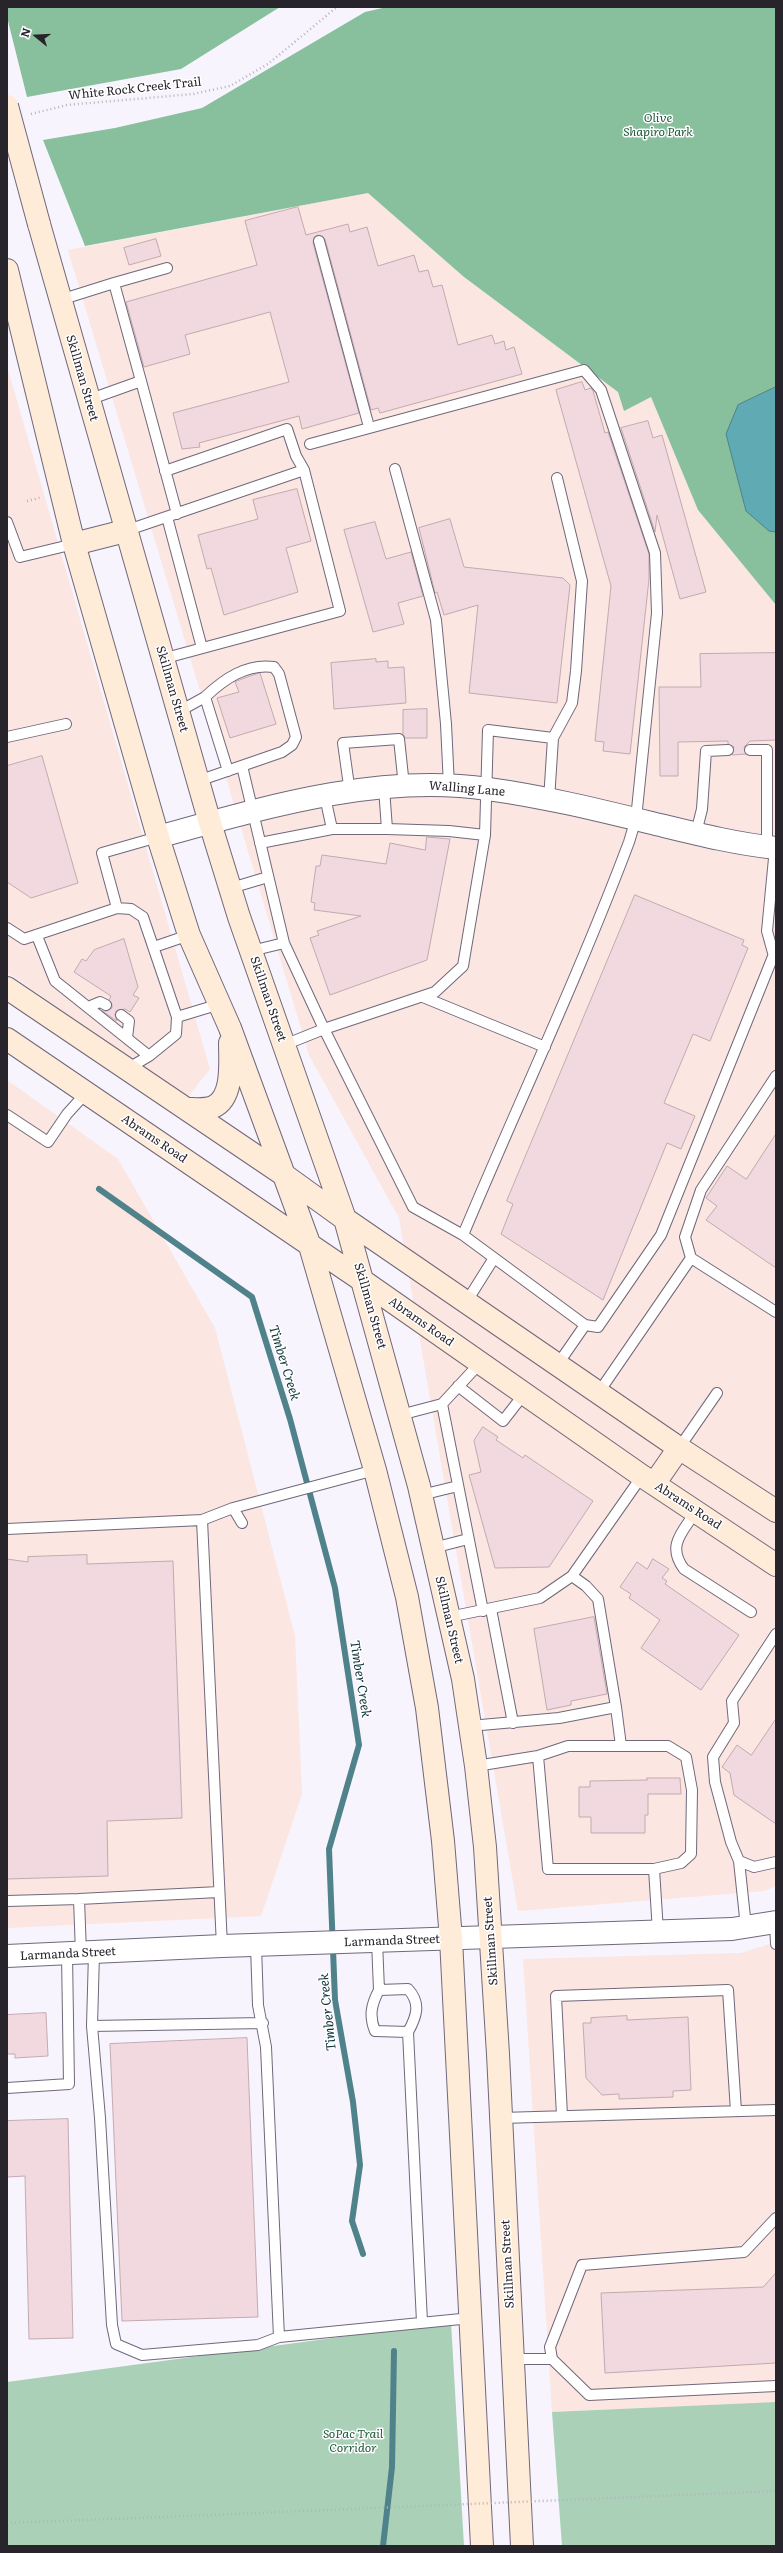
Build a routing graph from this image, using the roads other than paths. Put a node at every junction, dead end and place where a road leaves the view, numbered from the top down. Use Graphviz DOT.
graph roads {
  1 [pos="7,106"];
  2 [pos="319,241"];
  3 [pos="167,268"];
  4 [pos="7,270"];
  5 [pos="114,283"];
  6 [pos="59,300"];
  7 [pos="12,309"];
  8 [pos="140,381"];
  9 [pos="88,400"];
  10 [pos="369,428"];
  11 [pos="310,444"];
  12 [pos="395,469"];
  13 [pos="304,470"];
  14 [pos="165,471"];
  15 [pos="557,478"];
  16 [pos="177,514"];
  17 [pos="167,517"];
  18 [pos="7,522"];
  19 [pos="125,531"];
  20 [pos="9,535"];
  21 [pos="74,544"];
  22 [pos="202,648"];
  23 [pos="162,658"];
  24 [pos="205,696"];
  25 [pos="178,712"];
  26 [pos="66,724"];
  27 [pos="7,737"];
  28 [pos="553,738"];
  29 [pos="728,750"];
  30 [pos="750,750"];
  31 [pos="242,766"];
  32 [pos="228,770"];
  33 [pos="198,781"];
  34 [pos="449,786"];
  35 [pos="394,787"];
  36 [pos="487,788"];
  37 [pos="350,793"];
  38 [pos="325,796"];
  39 [pos="549,800"];
  40 [pos="253,811"];
  41 [pos="636,819"];
  42 [pos="210,823"];
  43 [pos="387,829"];
  44 [pos="332,830"];
  45 [pos="696,833"];
  46 [pos="485,835"];
  47 [pos="158,837"];
  48 [pos="260,843"];
  49 [pos="773,847"];
  50 [pos="268,877"];
  51 [pos="231,888"];
  52 [pos="117,908"];
  53 [pos="7,928"];
  54 [pos="37,936"];
  55 [pos="189,936"];
  56 [pos="284,943"];
  57 [pos="154,947"];
  58 [pos="251,951"];
  59 [pos="775,959"];
  60 [pos="7,988"];
  61 [pos="423,997"];
  62 [pos="220,1004"];
  63 [pos="106,1005"];
  64 [pos="88,1007"];
  65 [pos="121,1016"];
  66 [pos="177,1017"];
  67 [pos="230,1028"];
  68 [pos="324,1029"];
  69 [pos="127,1038"];
  70 [pos="7,1039"];
  71 [pos="284,1045"];
  72 [pos="545,1047"];
  73 [pos="150,1056"];
  74 [pos="127,1069"];
  75 [pos="776,1076"];
  76 [pos="86,1093"];
  77 [pos="188,1110"];
  78 [pos="7,1115"];
  79 [pos="284,1175"];
  80 [pos="345,1219"];
  81 [pos="463,1235"];
  82 [pos="310,1246"];
  83 [pos="494,1258"];
  84 [pos="691,1258"];
  85 [pos="363,1281"];
  86 [pos="467,1301"];
  87 [pos="776,1312"];
  88 [pos="585,1325"];
  89 [pos="480,1363"];
  90 [pos="558,1364"];
  91 [pos="458,1386"];
  92 [pos="599,1392"];
  93 [pos="716,1393"];
  94 [pos="524,1394"];
  95 [pos="442,1404"];
  96 [pos="400,1415"];
  97 [pos="679,1448"];
  98 [pos="375,1470"];
  99 [pos="648,1480"];
  100 [pos="458,1486"];
  101 [pos="421,1495"];
  102 [pos="774,1504"];
  103 [pos="233,1508"];
  104 [pos="696,1511"];
  105 [pos="202,1520"];
  106 [pos="242,1523"];
  107 [pos="7,1529"];
  108 [pos="468,1539"];
  109 [pos="433,1548"];
  110 [pos="776,1565"];
  111 [pos="572,1576"];
  112 [pos="487,1610"];
  113 [pos="751,1612"];
  114 [pos="449,1617"];
  115 [pos="775,1636"];
  116 [pos="616,1707"];
  117 [pos="513,1723"];
  118 [pos="470,1726"];
  119 [pos="621,1746"];
  120 [pos="538,1756"];
  121 [pos="476,1766"];
  122 [pos="739,1861"];
  123 [pos="776,1862"];
  124 [pos="654,1869"];
  125 [pos="219,1892"];
  126 [pos="79,1899"];
  127 [pos="7,1901"];
  128 [pos="746,1927"];
  129 [pos="776,1930"];
  130 [pos="658,1932"];
  131 [pos="451,1939"];
  132 [pos="491,1939"];
  133 [pos="382,1941"];
  134 [pos="222,1946"];
  135 [pos="256,1946"];
  136 [pos="81,1953"];
  137 [pos="7,1956"];
  138 [pos="379,1990"];
  139 [pos="263,2023"];
  140 [pos="92,2026"];
  141 [pos="408,2032"];
  142 [pos="7,2088"];
  143 [pos="776,2110"];
  144 [pos="736,2111"];
  145 [pos="562,2116"];
  146 [pos="501,2118"];
  147 [pos="776,2218"];
  148 [pos="472,2318"];
  149 [pos="422,2322"];
  150 [pos="280,2337"];
  151 [pos="513,2359"];
  152 [pos="552,2359"];
  153 [pos="776,2386"];
  154 [pos="482,2546"];
  155 [pos="522,2546"];
  1 -- 6 [label="main road, Skillman Street, bridge"];
  2 -- 10 [label="lane"];
  3 -- 5 [label="lane"];
  4 -- 7 [label="main road"];
  5 -- 6 [label="lane"];
  5 -- 8 [label="lane"];
  6 -- 9 [label="main road, Skillman Street"];
  7 -- 21 [label="main road"];
  8 -- 9 [label="lane"];
  8 -- 14 [label="lane"];
  9 -- 19 [label="main road, Skillman Street"];
  10 -- 11 [label="lane"];
  10 -- 41 [label="lane"];
  12 -- 34 [label="lane"];
  13 -- 14 [label="lane"];
  13 -- 16 [label="lane"];
  13 -- 22 [label="lane"];
  14 -- 16 [label="lane"];
  15 -- 28 [label="lane"];
  16 -- 17 [label="lane"];
  17 -- 19 [label="lane"];
  17 -- 22 [label="lane"];
  18 -- 20 [label="lane"];
  19 -- 21 [label="main road"];
  19 -- 23 [label="main road, Skillman Street"];
  20 -- 21 [label="lane"];
  21 -- 47 [label="main road"];
  22 -- 23 [label="lane"];
  23 -- 25 [label="main road, Skillman Street"];
  24 -- 25 [label="lane"];
  24 -- 31 [label="lane"];
  24 -- 32 [label="lane"];
  25 -- 33 [label="main road, Skillman Street"];
  26 -- 27 [label="lane"];
  28 -- 36 [label="lane"];
  28 -- 39 [label="lane"];
  29 -- 45 [label="lane"];
  30 -- 49 [label="lane"];
  31 -- 32 [label="lane"];
  31 -- 40 [label="lane"];
  32 -- 33 [label="lane"];
  33 -- 42 [label="main road, Skillman Street"];
  34 -- 35 [label="street, Walling Lane"];
  34 -- 36 [label="street, Walling Lane"];
  35 -- 37 [label="street, Walling Lane"];
  35 -- 37 [label="lane"];
  35 -- 43 [label="lane"];
  36 -- 39 [label="street, Walling Lane"];
  36 -- 46 [label="lane"];
  37 -- 38 [label="street, Walling Lane"];
  38 -- 40 [label="street, Walling Lane"];
  38 -- 44 [label="lane"];
  39 -- 41 [label="street, Walling Lane"];
  40 -- 42 [label="street, Walling Lane"];
  40 -- 48 [label="lane"];
  41 -- 45 [label="street, Walling Lane"];
  41 -- 72 [label="lane"];
  42 -- 47 [label="street, Walling Lane"];
  42 -- 51 [label="main road, Skillman Street"];
  43 -- 44 [label="lane"];
  43 -- 46 [label="lane"];
  44 -- 48 [label="lane"];
  45 -- 49 [label="street, Walling Lane"];
  46 -- 61 [label="lane"];
  47 -- 52 [label="lane"];
  47 -- 55 [label="main road"];
  48 -- 50 [label="lane"];
  49 -- 59 [label="lane"];
  50 -- 51 [label="lane"];
  50 -- 56 [label="lane"];
  51 -- 58 [label="main road, Skillman Street"];
  52 -- 54 [label="lane"];
  52 -- 57 [label="lane"];
  53 -- 54 [label="lane"];
  54 -- 64 [label="lane"];
  55 -- 57 [label="lane"];
  55 -- 62 [label="main road"];
  56 -- 58 [label="lane"];
  56 -- 68 [label="lane"];
  57 -- 66 [label="lane"];
  58 -- 71 [label="main road, Skillman Street"];
  59 -- 88 [label="lane"];
  60 -- 74 [label="main road"];
  61 -- 68 [label="lane"];
  61 -- 72 [label="lane"];
  62 -- 66 [label="lane"];
  62 -- 67 [label="main road"];
  63 -- 64 [label="lane"];
  64 -- 69 [label="lane"];
  65 -- 69 [label="lane"];
  66 -- 73 [label="lane"];
  67 -- 77 [label="main road"];
  67 -- 79 [label="main road"];
  68 -- 71 [label="lane"];
  68 -- 81 [label="lane"];
  69 -- 73 [label="lane"];
  70 -- 76 [label="main road, Abrams Road"];
  71 -- 80 [label="main road, Skillman Street"];
  72 -- 81 [label="lane"];
  73 -- 74 [label="lane"];
  74 -- 77 [label="main road"];
  75 -- 84 [label="lane"];
  76 -- 78 [label="lane"];
  76 -- 82 [label="main road, Abrams Road"];
  77 -- 79 [label="main road"];
  79 -- 80 [label="main road"];
  79 -- 82 [label="main road"];
  80 -- 85 [label="main road, Skillman Street"];
  80 -- 86 [label="main road"];
  81 -- 83 [label="lane"];
  82 -- 85 [label="main road, Abrams Road"];
  82 -- 98 [label="main road"];
  83 -- 86 [label="lane"];
  83 -- 88 [label="lane"];
  84 -- 87 [label="lane"];
  84 -- 92 [label="lane"];
  85 -- 89 [label="main road, Abrams Road"];
  85 -- 96 [label="main road, Skillman Street"];
  86 -- 90 [label="main road"];
  88 -- 90 [label="lane"];
  89 -- 91 [label="lane"];
  89 -- 94 [label="main road, Abrams Road"];
  90 -- 92 [label="main road"];
  91 -- 94 [label="lane"];
  91 -- 95 [label="lane"];
  92 -- 97 [label="main road"];
  93 -- 97 [label="lane"];
  94 -- 99 [label="main road, Abrams Road"];
  95 -- 96 [label="lane"];
  95 -- 100 [label="lane"];
  96 -- 101 [label="main road, Skillman Street"];
  97 -- 99 [label="main road"];
  97 -- 102 [label="main road"];
  98 -- 103 [label="lane"];
  98 -- 131 [label="main road"];
  99 -- 104 [label="main road, Abrams Road"];
  99 -- 111 [label="lane"];
  100 -- 101 [label="lane"];
  100 -- 108 [label="lane"];
  101 -- 109 [label="main road, Skillman Street"];
  103 -- 105 [label="lane"];
  103 -- 106 [label="lane"];
  104 -- 110 [label="main road, Abrams Road"];
  104 -- 113 [label="lane"];
  105 -- 107 [label="lane"];
  105 -- 125 [label="lane"];
  108 -- 109 [label="lane"];
  108 -- 112 [label="lane"];
  109 -- 114 [label="main road, Skillman Street"];
  111 -- 112 [label="lane"];
  111 -- 116 [label="lane"];
  112 -- 114 [label="lane"];
  112 -- 117 [label="lane"];
  114 -- 118 [label="main road, Skillman Street"];
  115 -- 122 [label="lane"];
  116 -- 117 [label="lane"];
  116 -- 119 [label="lane"];
  117 -- 118 [label="lane"];
  118 -- 121 [label="main road, Skillman Street"];
  119 -- 120 [label="lane"];
  119 -- 124 [label="lane"];
  120 -- 121 [label="lane"];
  120 -- 124 [label="lane"];
  121 -- 132 [label="main road, Skillman Street"];
  122 -- 123 [label="lane"];
  122 -- 128 [label="lane"];
  124 -- 130 [label="lane"];
  125 -- 126 [label="lane"];
  125 -- 134 [label="lane"];
  126 -- 127 [label="lane"];
  126 -- 136 [label="lane"];
  128 -- 129 [label="street, Larmanda Street"];
  128 -- 130 [label="street, Larmanda Street"];
  130 -- 132 [label="street, Larmanda Street"];
  131 -- 132 [label="street, Larmanda Street"];
  131 -- 133 [label="street, Larmanda Street"];
  131 -- 148 [label="main road"];
  132 -- 146 [label="main road, Skillman Street"];
  133 -- 135 [label="street, Larmanda Street"];
  133 -- 138 [label="lane"];
  134 -- 135 [label="street, Larmanda Street"];
  134 -- 136 [label="street, Larmanda Street"];
  135 -- 139 [label="lane"];
  136 -- 137 [label="street, Larmanda Street"];
  136 -- 140 [label="lane"];
  136 -- 142 [label="lane"];
  138 -- 141 [label="lane"];
  138 -- 141 [label="lane"];
  139 -- 140 [label="lane"];
  139 -- 150 [label="lane"];
  140 -- 150 [label="lane"];
  141 -- 149 [label="lane"];
  143 -- 144 [label="lane"];
  144 -- 145 [label="lane"];
  144 -- 145 [label="lane"];
  145 -- 146 [label="lane"];
  146 -- 151 [label="main road, Skillman Street"];
  147 -- 152 [label="lane"];
  148 -- 149 [label="lane"];
  148 -- 154 [label="main road"];
  149 -- 150 [label="lane"];
  151 -- 152 [label="lane"];
  151 -- 155 [label="main road, Skillman Street"];
  152 -- 153 [label="lane"];
}
